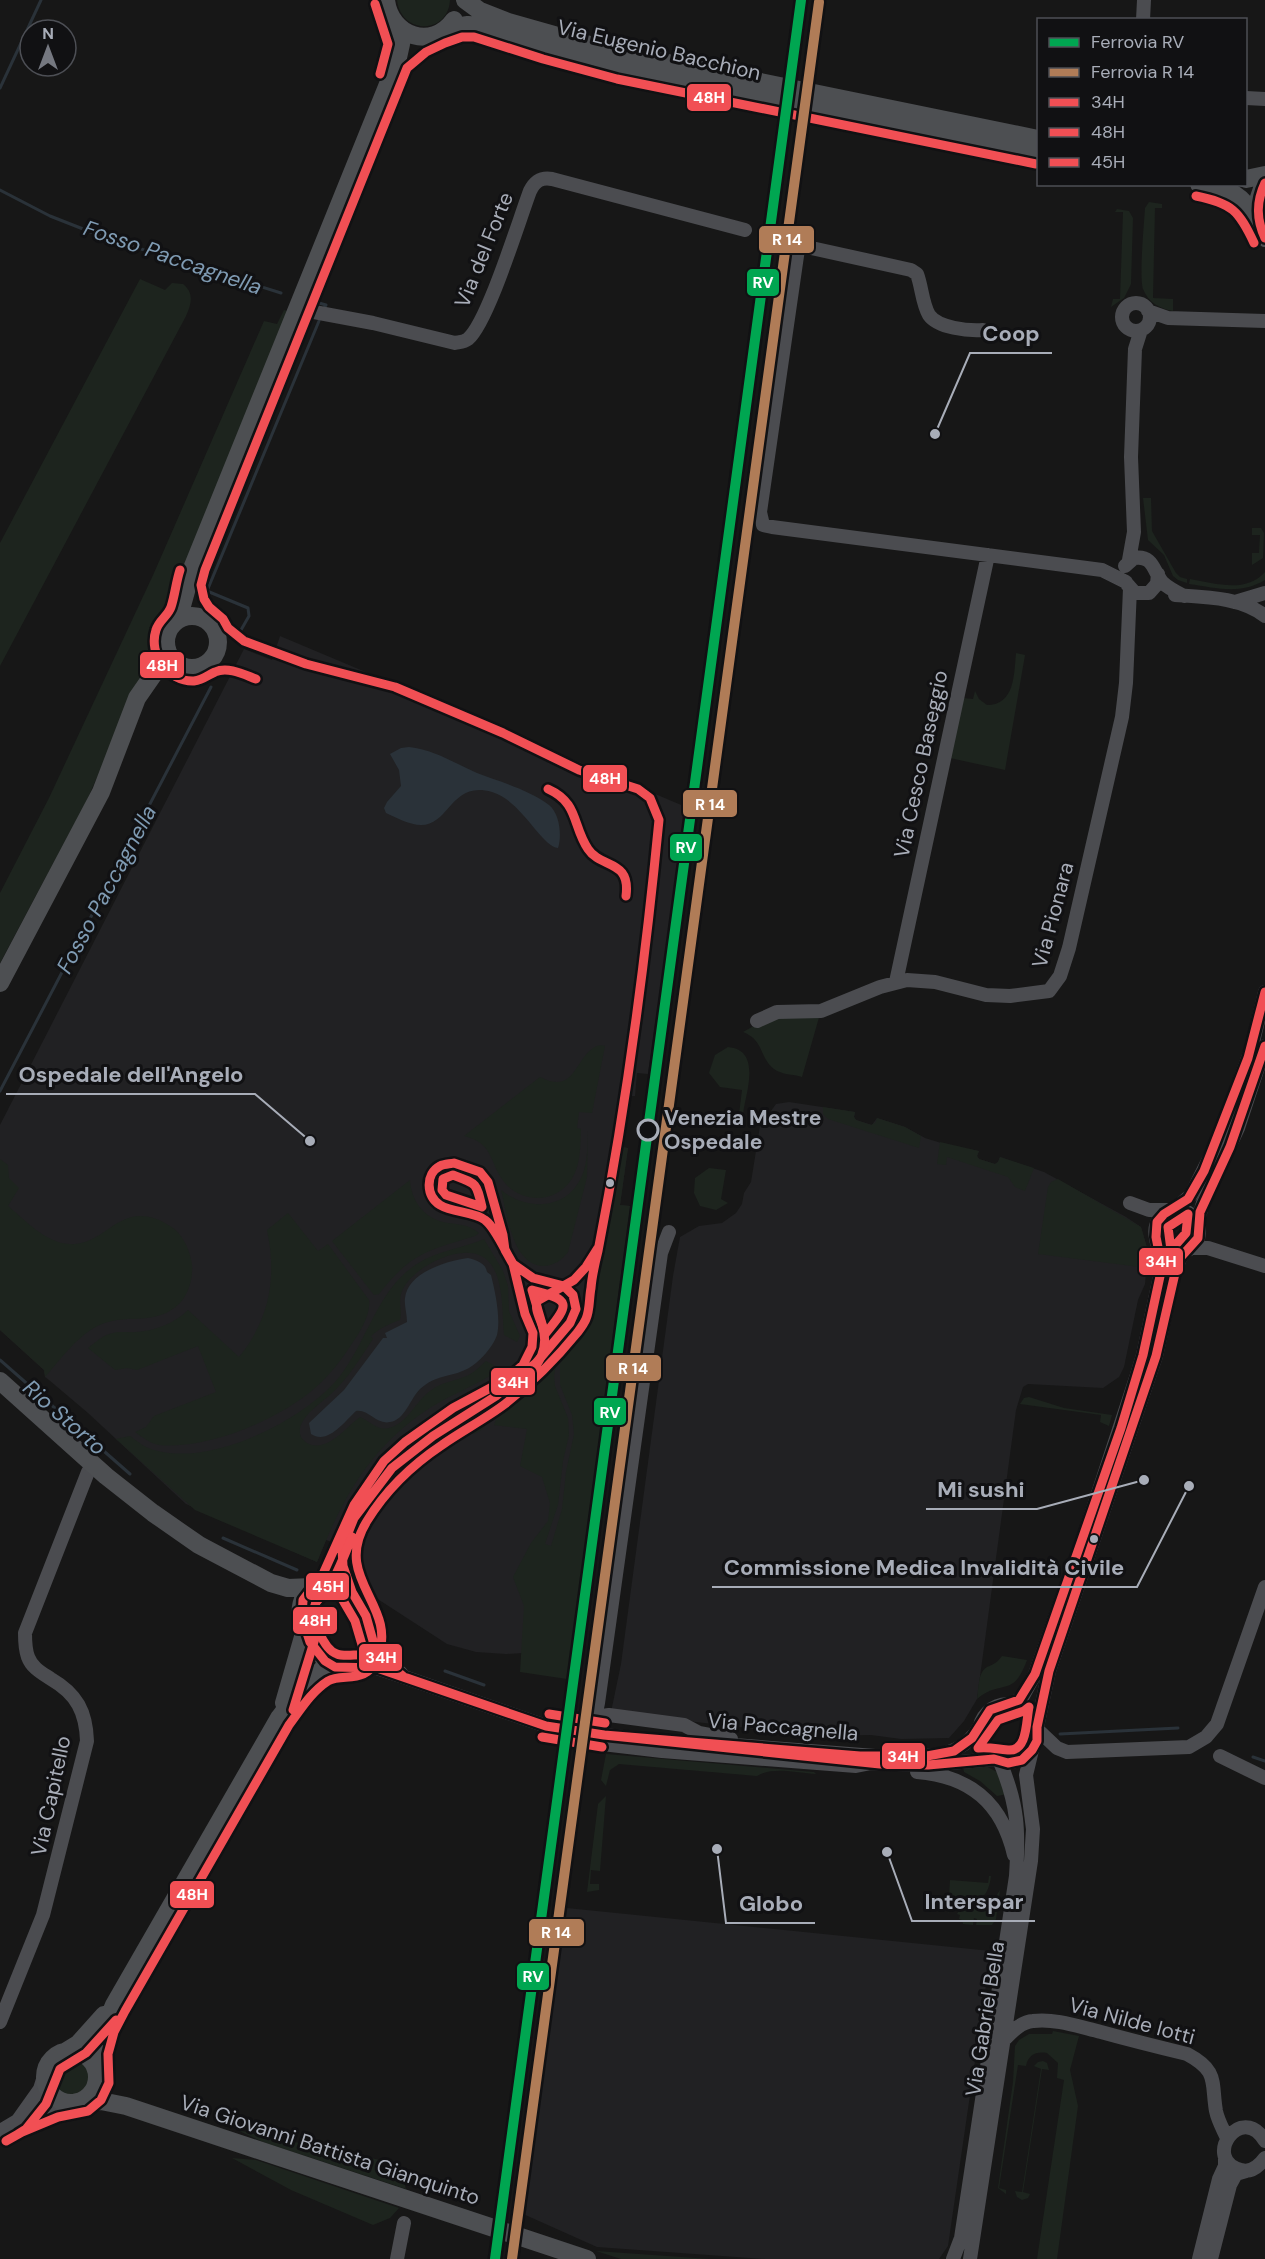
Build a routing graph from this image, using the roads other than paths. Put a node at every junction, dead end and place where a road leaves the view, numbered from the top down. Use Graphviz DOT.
graph roads {
  1 [pos="386,0"];
  2 [pos="460,0"];
  3 [pos="465,0"];
  4 [pos="1144,0"];
  5 [pos="1143,18"];
  6 [pos="395,23"];
  7 [pos="448,28"];
  8 [pos="427,37"];
  9 [pos="397,62"];
  10 [pos="650,66"];
  11 [pos="1247,98"];
  12 [pos="1265,99"];
  13 [pos="933,125"];
  14 [pos="1037,139"];
  15 [pos="1037,152"];
  16 [pos="1265,175"];
  17 [pos="1247,179"];
  18 [pos="1265,183"];
  19 [pos="1206,186"];
  20 [pos="745,230"];
  21 [pos="1262,230"];
  22 [pos="298,309"];
  23 [pos="1148,311"];
  24 [pos="1265,321"];
  25 [pos="1135,329"];
  26 [pos="983,330"];
  27 [pos="1134,532"];
  28 [pos="987,555"];
  29 [pos="1147,559"];
  30 [pos="1128,562"];
  31 [pos="1102,570"];
  32 [pos="1158,574"];
  33 [pos="190,576"];
  34 [pos="1128,585"];
  35 [pos="1147,593"];
  36 [pos="1265,593"];
  37 [pos="1184,596"];
  38 [pos="1235,602"];
  39 [pos="1265,616"];
  40 [pos="202,618"];
  41 [pos="178,620"];
  42 [pos="1129,622"];
  43 [pos="166,648"];
  44 [pos="183,667"];
  45 [pos="153,676"];
  46 [pos="896,982"];
  47 [pos="0,983"];
  48 [pos="1265,992"];
  49 [pos="757,1021"];
  50 [pos="1265,1046"];
  51 [pos="1173,1210"];
  52 [pos="1198,1224"];
  53 [pos="669,1232"];
  54 [pos="1157,1237"];
  55 [pos="1188,1249"];
  56 [pos="1245,1259"];
  57 [pos="1265,1266"];
  58 [pos="0,1381"];
  59 [pos="94,1465"];
  60 [pos="271,1583"];
  61 [pos="312,1587"];
  62 [pos="1265,1587"];
  63 [pos="304,1624"];
  64 [pos="371,1637"];
  65 [pos="343,1666"];
  66 [pos="404,1677"];
  67 [pos="1009,1704"];
  68 [pos="595,1717"];
  69 [pos="279,1718"];
  70 [pos="546,1726"];
  71 [pos="980,1726"];
  72 [pos="1037,1729"];
  73 [pos="604,1735"];
  74 [pos="680,1742"];
  75 [pos="767,1747"];
  76 [pos="1032,1750"];
  77 [pos="1220,1756"];
  78 [pos="997,1760"];
  79 [pos="876,1764"];
  80 [pos="1265,1778"];
  81 [pos="1017,1869"];
  82 [pos="1010,1994"];
  83 [pos="114,2005"];
  84 [pos="1032,2020"];
  85 [pos="0,2022"];
  86 [pos="1003,2041"];
  87 [pos="65,2052"];
  88 [pos="96,2071"];
  89 [pos="45,2073"];
  90 [pos="70,2102"];
  91 [pos="126,2106"];
  92 [pos="1217,2114"];
  93 [pos="17,2121"];
  94 [pos="1242,2128"];
  95 [pos="0,2132"];
  96 [pos="1227,2139"];
  97 [pos="1265,2141"];
  98 [pos="1225,2157"];
  99 [pos="1265,2158"];
  100 [pos="1246,2171"];
  101 [pos="404,2223"];
  102 [pos="397,2259"];
  103 [pos="587,2259"];
  104 [pos="952,2259"];
  105 [pos="970,2259"];
  106 [pos="1199,2259"];
  107 [pos="1211,2259"];
  1 -- 6 [label="main road"];
  2 -- 7 [label="main road"];
  3 -- 10 [label="main road, Via Eugenio Bacchion"];
  4 -- 5 [label="street"];
  6 -- 8 [label="main road"];
  6 -- 9 [label="main road"];
  7 -- 8 [label="main road, Via Eugenio Bacchion"];
  7 -- 10 [label="main road, Via Eugenio Bacchion"];
  8 -- 9 [label="main road, Via Eugenio Bacchion"];
  9 -- 22 [label="main road"];
  10 -- 13 [label="main road, Via Eugenio Bacchion"];
  11 -- 12 [label="street"];
  13 -- 14 [label="main road, Via Eugenio Bacchion"];
  13 -- 15 [label="main road, Via Eugenio Bacchion"];
  16 -- 17 [label="main road"];
  18 -- 21 [label="main road"];
  19 -- 21 [label="main road"];
  20 -- 22 [label="street, Via del Forte"];
  22 -- 33 [label="main road"];
  23 -- 24 [label="street"];
  23 -- 25 [label="street"];
  23 -- 25 [label="street"];
  25 -- 27 [label="street"];
  26 -- 28 [label="street"];
  27 -- 29 [label="street"];
  27 -- 30 [label="street"];
  28 -- 31 [label="street"];
  28 -- 46 [label="street, Via Cesco Baseggio"];
  29 -- 30 [label="street"];
  29 -- 32 [label="street"];
  30 -- 31 [label="street"];
  30 -- 34 [label="street"];
  31 -- 34 [label="street"];
  32 -- 35 [label="street"];
  32 -- 37 [label="street"];
  33 -- 40 [label="main road"];
  33 -- 41 [label="main road"];
  34 -- 35 [label="street"];
  34 -- 42 [label="street, Via Pionara"];
  35 -- 37 [label="street"];
  35 -- 42 [label="street, Via Pionara"];
  36 -- 38 [label="street"];
  37 -- 38 [label="street"];
  38 -- 39 [label="street"];
  40 -- 41 [label="main road"];
  40 -- 44 [label="main road"];
  41 -- 43 [label="main road"];
  42 -- 46 [label="street, Via Pionara"];
  43 -- 44 [label="main road"];
  43 -- 45 [label="main road"];
  44 -- 45 [label="main road"];
  45 -- 47 [label="main road"];
  46 -- 49 [label="street, Via Pionara"];
  48 -- 51 [label="street"];
  50 -- 52 [label="street"];
  51 -- 52 [label="street"];
  51 -- 54 [label="street"];
  51 -- 54 [label="street"];
  52 -- 55 [label="street"];
  52 -- 56 [label="street"];
  53 -- 68 [label="street"];
  54 -- 55 [label="street"];
  54 -- 67 [label="street"];
  55 -- 56 [label="street"];
  55 -- 72 [label="street"];
  56 -- 57 [label="street"];
  58 -- 59 [label="main road"];
  59 -- 60 [label="main road"];
  59 -- 85 [label="street, Via Capitello"];
  60 -- 61 [label="main road"];
  60 -- 63 [label="main road"];
  61 -- 63 [label="main road"];
  61 -- 64 [label="main road"];
  62 -- 72 [label="street"];
  63 -- 65 [label="main road"];
  63 -- 69 [label="main road"];
  64 -- 65 [label="main road"];
  64 -- 66 [label="street"];
  65 -- 66 [label="street"];
  65 -- 69 [label="main road"];
  66 -- 70 [label="street"];
  67 -- 71 [label="street"];
  67 -- 72 [label="street"];
  68 -- 75 [label="street"];
  68 -- 79 [label="street"];
  69 -- 83 [label="main road"];
  71 -- 75 [label="street, Via Paccagnella"];
  71 -- 78 [label="street"];
  72 -- 76 [label="street"];
  73 -- 74 [label="street, Via Paccagnella"];
  74 -- 75 [label="street, Via Paccagnella"];
  74 -- 79 [label="street, Via Paccagnella"];
  76 -- 78 [label="street"];
  76 -- 82 [label="street, Via Gabriel Bella"];
  77 -- 80 [label="street"];
  78 -- 79 [label="street, Via Paccagnella"];
  78 -- 81 [label="street, Via Gabriel Bella"];
  79 -- 81 [label="street, Via Gabriel Bella"];
  81 -- 104 [label="street, Via Gabriel Bella"];
  82 -- 84 [label="street"];
  82 -- 86 [label="street, Via Gabriel Bella"];
  83 -- 87 [label="main road"];
  83 -- 88 [label="main road"];
  84 -- 86 [label="street"];
  84 -- 92 [label="street, Via Nilde Iotti"];
  86 -- 105 [label="street, Via Gabriel Bella"];
  87 -- 88 [label="main road"];
  87 -- 89 [label="main road"];
  88 -- 90 [label="main road"];
  88 -- 91 [label="main road, Via Giovanni Battista Gianquinto"];
  89 -- 90 [label="main road"];
  89 -- 93 [label="street, Via Giovanni Battista Gianquinto"];
  90 -- 91 [label="main road, Via Giovanni Battista Gianquinto"];
  90 -- 93 [label="street, Via Giovanni Battista Gianquinto"];
  91 -- 103 [label="main road, Via Giovanni Battista Gianquinto"];
  92 -- 94 [label="street"];
  92 -- 96 [label="street, Via Nilde Iotti"];
  93 -- 95 [label="street, Via Giovanni Battista Gianquinto"];
  94 -- 96 [label="street"];
  94 -- 97 [label="street"];
  96 -- 98 [label="street"];
  98 -- 100 [label="street"];
  98 -- 106 [label="street"];
  99 -- 100 [label="street"];
  100 -- 107 [label="street"];
  101 -- 102 [label="street"];
}
